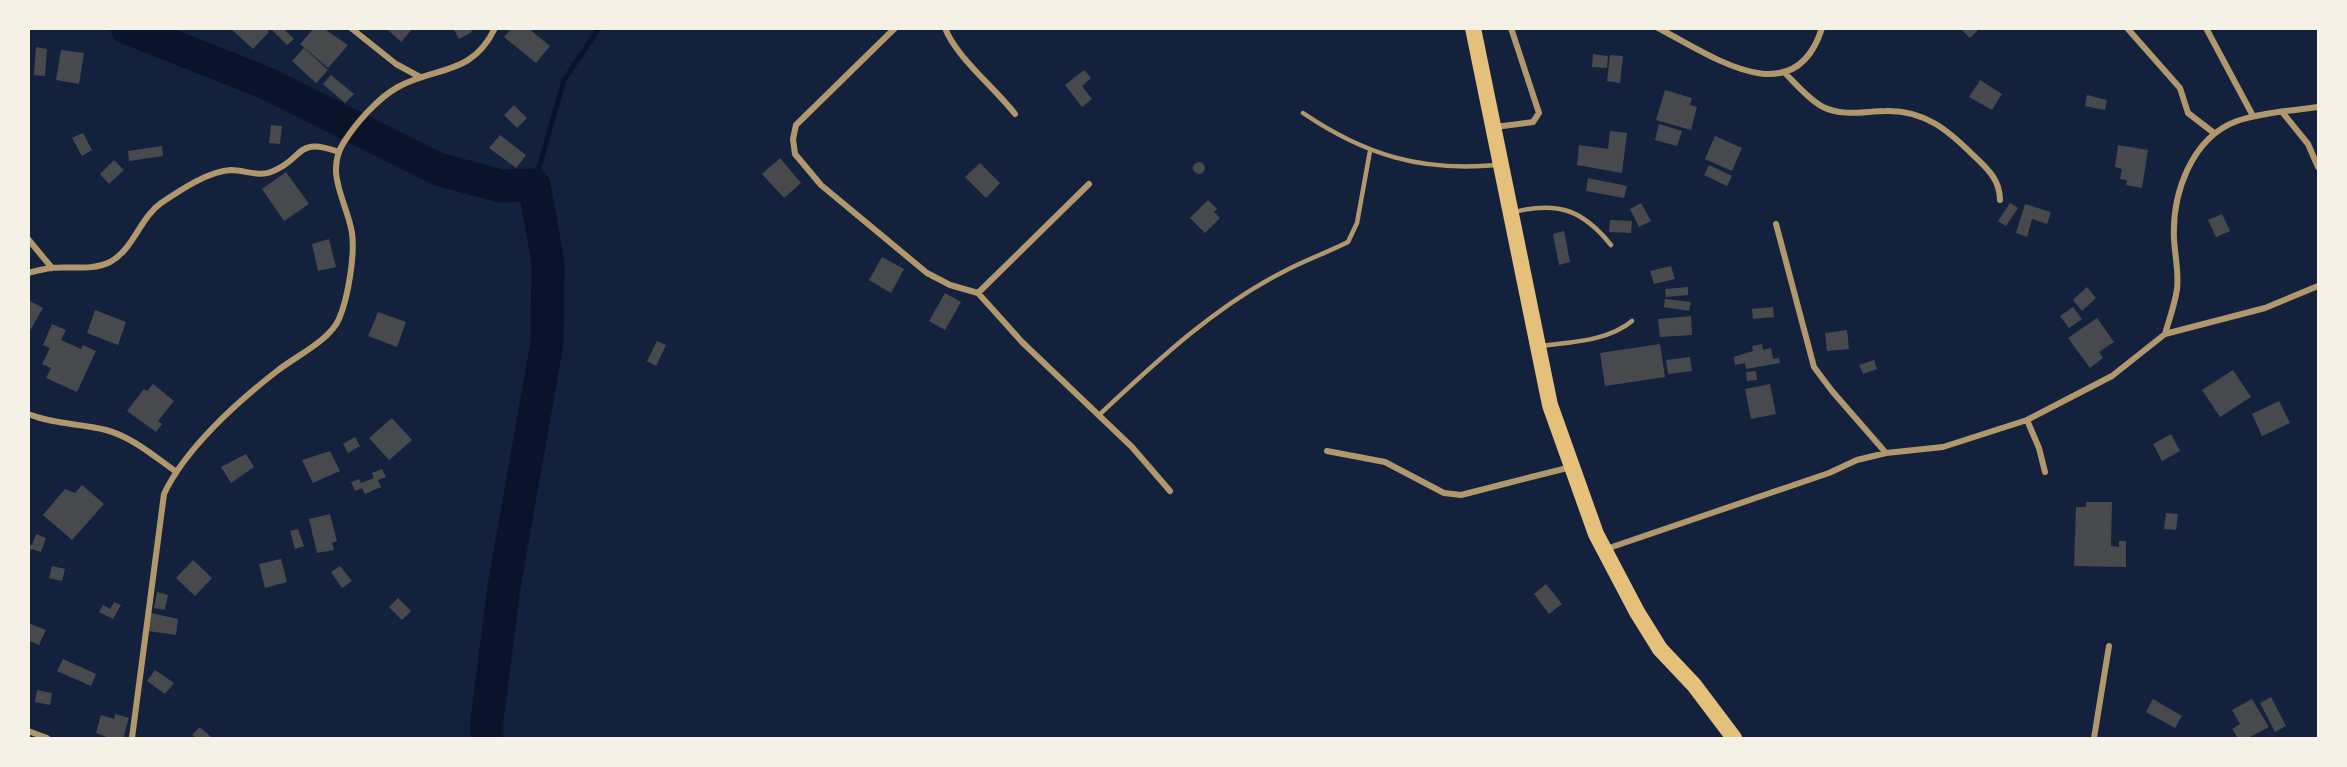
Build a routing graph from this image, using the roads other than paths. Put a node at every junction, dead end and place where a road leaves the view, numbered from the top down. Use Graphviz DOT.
graph roads {
  1 [pos="351,28"];
  2 [pos="495,28"];
  3 [pos="895,28"];
  4 [pos="945,28"];
  5 [pos="1473,28"];
  6 [pos="1511,28"];
  7 [pos="1658,28"];
  8 [pos="1822,28"];
  9 [pos="2127,28"];
  10 [pos="2206,28"];
  11 [pos="1785,73"];
  12 [pos="420,77"];
  13 [pos="2319,107"];
  14 [pos="2283,112"];
  15 [pos="1303,113"];
  16 [pos="1015,114"];
  17 [pos="2253,116"];
  18 [pos="1495,127"];
  19 [pos="2214,133"];
  20 [pos="1370,151"];
  21 [pos="339,152"];
  22 [pos="1502,164"];
  23 [pos="2319,166"];
  24 [pos="1089,184"];
  25 [pos="2000,200"];
  26 [pos="1512,212"];
  27 [pos="1776,224"];
  28 [pos="28,239"];
  29 [pos="1611,245"];
  30 [pos="52,268"];
  31 [pos="28,273"];
  32 [pos="2319,286"];
  33 [pos="978,293"];
  34 [pos="1632,321"];
  35 [pos="2165,334"];
  36 [pos="1538,346"];
  37 [pos="28,414"];
  38 [pos="1099,415"];
  39 [pos="2026,420"];
  40 [pos="1327,451"];
  41 [pos="1886,453"];
  42 [pos="1572,466"];
  43 [pos="175,471"];
  44 [pos="2045,472"];
  45 [pos="1170,491"];
  46 [pos="1606,550"];
  47 [pos="2109,646"];
  48 [pos="28,731"];
  49 [pos="47,738"];
  50 [pos="132,738"];
  51 [pos="1734,738"];
  52 [pos="2094,738"];
  1 -- 12 [label="street"];
  2 -- 12 [label="street"];
  3 -- 33 [label="street"];
  4 -- 16 [label="street"];
  5 -- 18 [label="highway"];
  6 -- 18 [label="street"];
  7 -- 11 [label="street"];
  8 -- 11 [label="street"];
  9 -- 19 [label="street"];
  10 -- 17 [label="street"];
  11 -- 25 [label="street"];
  12 -- 21 [label="street"];
  13 -- 14 [label="street"];
  14 -- 17 [label="street"];
  14 -- 23 [label="street"];
  15 -- 20 [label="lane"];
  17 -- 19 [label="street"];
  18 -- 22 [label="highway"];
  19 -- 35 [label="street"];
  20 -- 22 [label="lane"];
  20 -- 38 [label="lane"];
  21 -- 30 [label="street"];
  21 -- 43 [label="street"];
  22 -- 26 [label="highway"];
  24 -- 33 [label="street"];
  26 -- 29 [label="lane"];
  26 -- 36 [label="highway"];
  27 -- 41 [label="street"];
  28 -- 30 [label="street"];
  30 -- 31 [label="street"];
  32 -- 35 [label="street"];
  33 -- 38 [label="street"];
  34 -- 36 [label="lane"];
  35 -- 39 [label="street"];
  36 -- 42 [label="highway"];
  37 -- 43 [label="street"];
  38 -- 45 [label="street"];
  39 -- 41 [label="street"];
  39 -- 44 [label="street"];
  40 -- 42 [label="street"];
  41 -- 46 [label="street"];
  42 -- 46 [label="highway"];
  43 -- 50 [label="street"];
  46 -- 51 [label="highway"];
  47 -- 52 [label="street"];
  48 -- 49 [label="street"];
}
